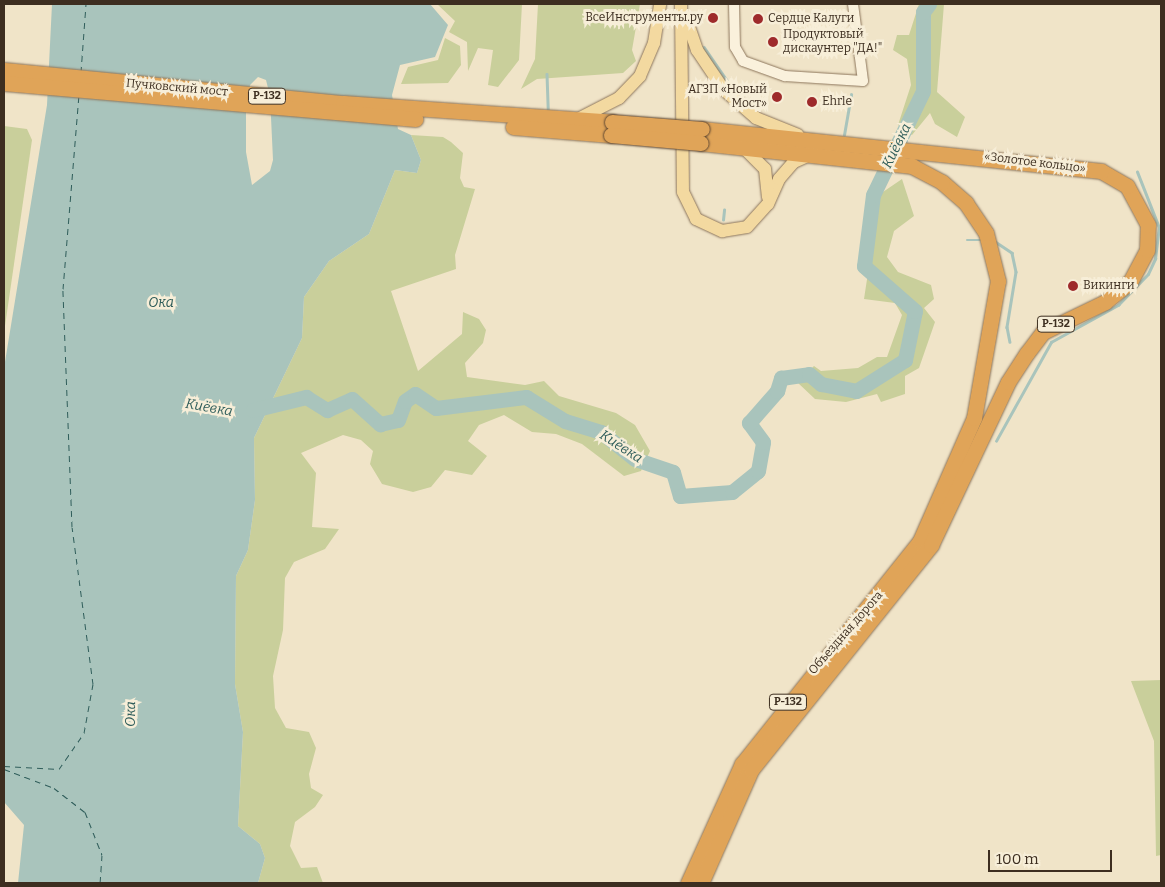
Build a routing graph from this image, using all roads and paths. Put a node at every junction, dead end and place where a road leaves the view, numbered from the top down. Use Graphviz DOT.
graph roads {
  1 [pos="660,4"];
  2 [pos="681,4"];
  3 [pos="734,4"];
  4 [pos="854,4"];
  5 [pos="4,70"];
  6 [pos="4,82"];
  7 [pos="578,119"];
  8 [pos="530,123"];
  9 [pos="612,129"];
  10 [pos="701,136"];
  11 [pos="741,146"];
  12 [pos="814,147"];
  13 [pos="768,204"];
  14 [pos="926,543"];
  15 [pos="688,883"];
  16 [pos="701,883"];
  1 -- 7 [label="main road"];
  2 -- 12 [label="main road"];
  2 -- 13 [label="main road"];
  3 -- 4 [label="street"];
  5 -- 8 [label="highway, Пучковский мост / Р-132"];
  6 -- 8 [label="highway, Пучковский мост / Р-132"];
  7 -- 8 [label="highway, Р-132"];
  7 -- 9 [label="highway, Р-132"];
  8 -- 9 [label="highway, Р-132"];
  9 -- 10 [label="highway, Р-132, bridge"];
  10 -- 11 [label="highway, Р-132"];
  10 -- 12 [label="highway, «Золотое кольцо» / Р-132"];
  11 -- 12 [label="highway, Р-132"];
  11 -- 13 [label="main road"];
  12 -- 13 [label="main road"];
  12 -- 14 [label="highway, «Золотое кольцо» / Р-132"];
  12 -- 14 [label="highway, «Золотое кольцо» / Р-132"];
  14 -- 15 [label="highway, Объездная дорога / Р-132"];
  14 -- 16 [label="highway, Объездная дорога / Р-132"];
}
